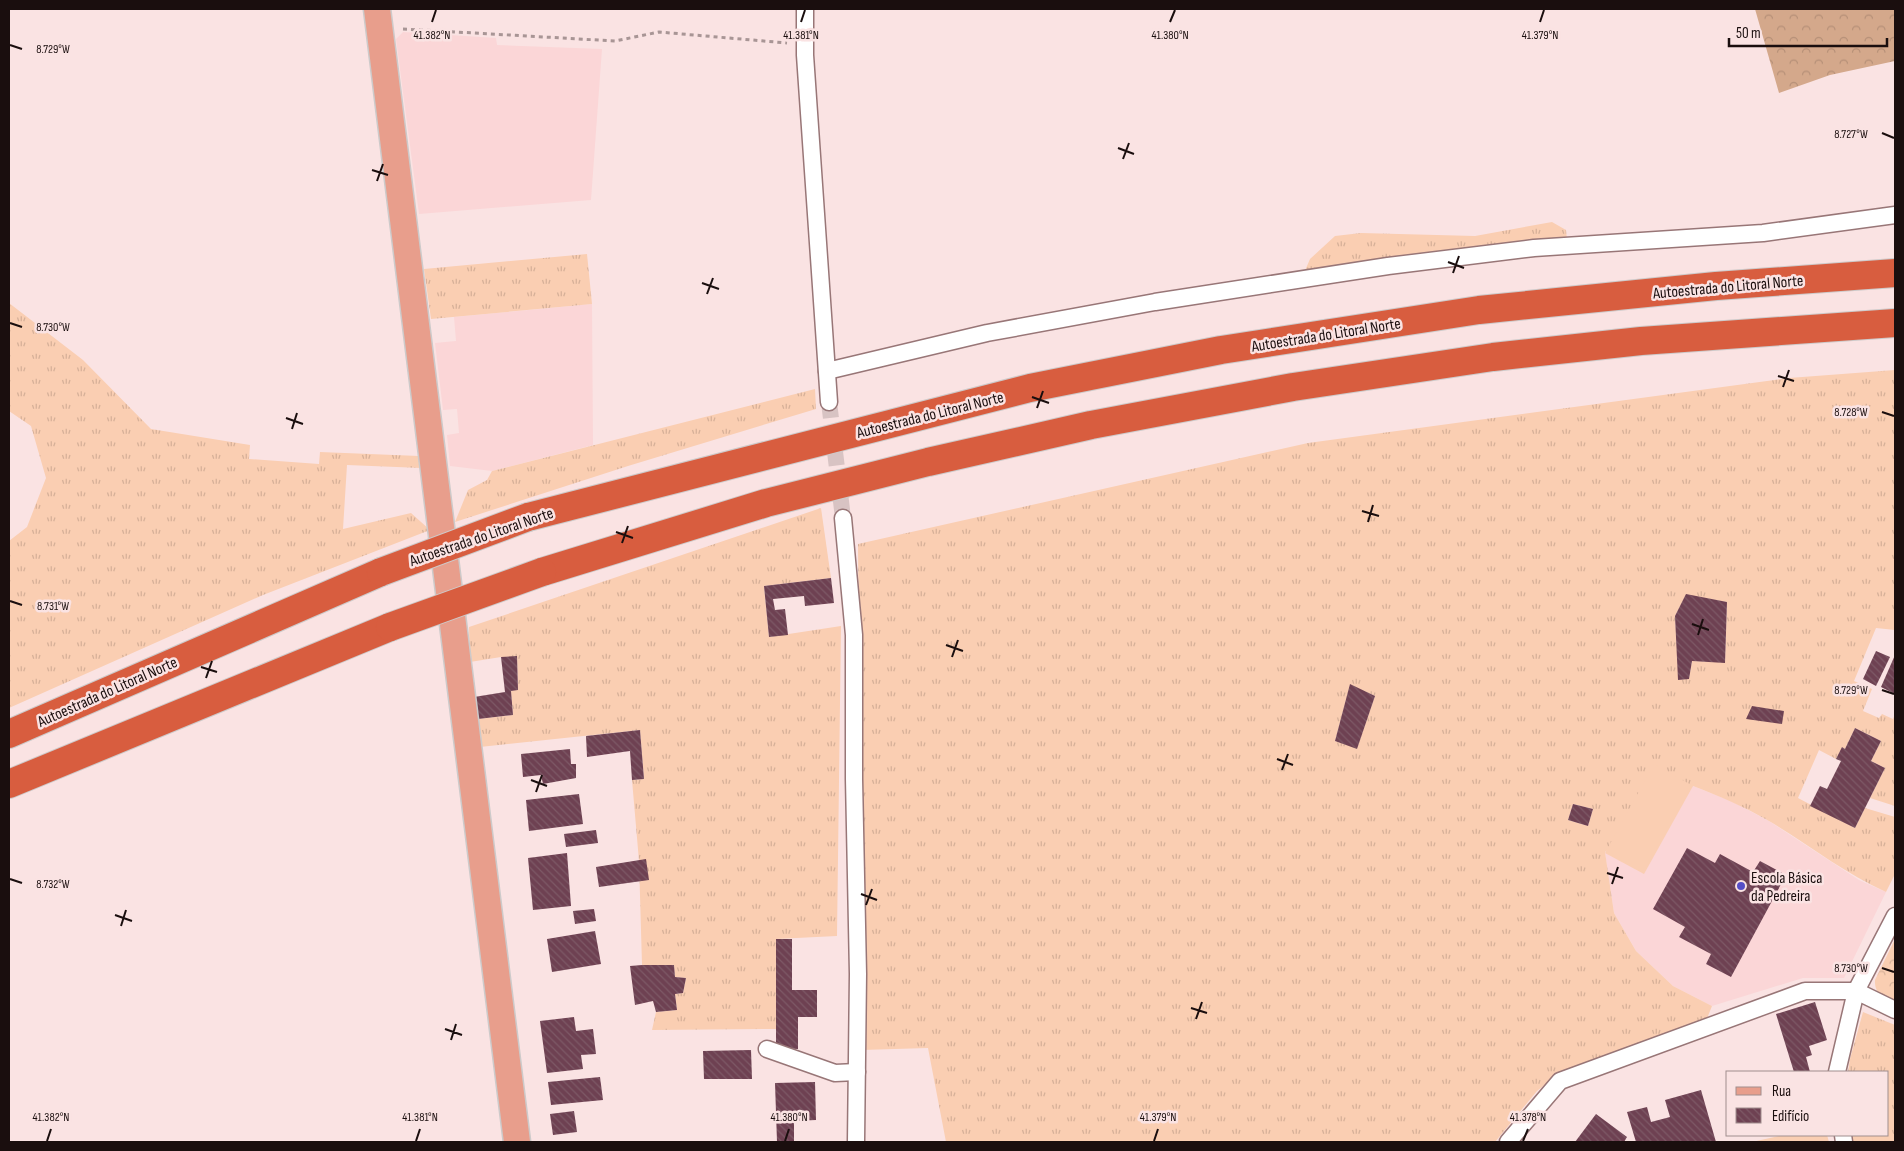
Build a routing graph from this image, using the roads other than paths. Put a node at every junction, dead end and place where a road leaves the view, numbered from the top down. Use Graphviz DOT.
graph roads {
  1 [pos="805,9"];
  2 [pos="378,20"];
  3 [pos="1895,214"];
  4 [pos="1895,273"];
  5 [pos="1895,323"];
  6 [pos="827,371"];
  7 [pos="829,402"];
  8 [pos="843,518"];
  9 [pos="9,734"];
  10 [pos="9,784"];
  11 [pos="1895,916"];
  12 [pos="1856,991"];
  13 [pos="1895,1010"];
  14 [pos="767,1048"];
  15 [pos="1837,1071"];
  16 [pos="857,1072"];
  17 [pos="517,1142"];
  18 [pos="856,1142"];
  19 [pos="1508,1142"];
  1 -- 6 [label="street"];
  2 -- 17 [label="main road"];
  3 -- 6 [label="street"];
  4 -- 9 [label="highway, Autoestrada do Litoral Norte, bridge"];
  5 -- 10 [label="highway, bridge"];
  6 -- 7 [label="street"];
  8 -- 16 [label="street"];
  11 -- 12 [label="street"];
  12 -- 13 [label="street"];
  12 -- 15 [label="street"];
  12 -- 19 [label="street"];
  14 -- 16 [label="street"];
  16 -- 18 [label="street"];
}
